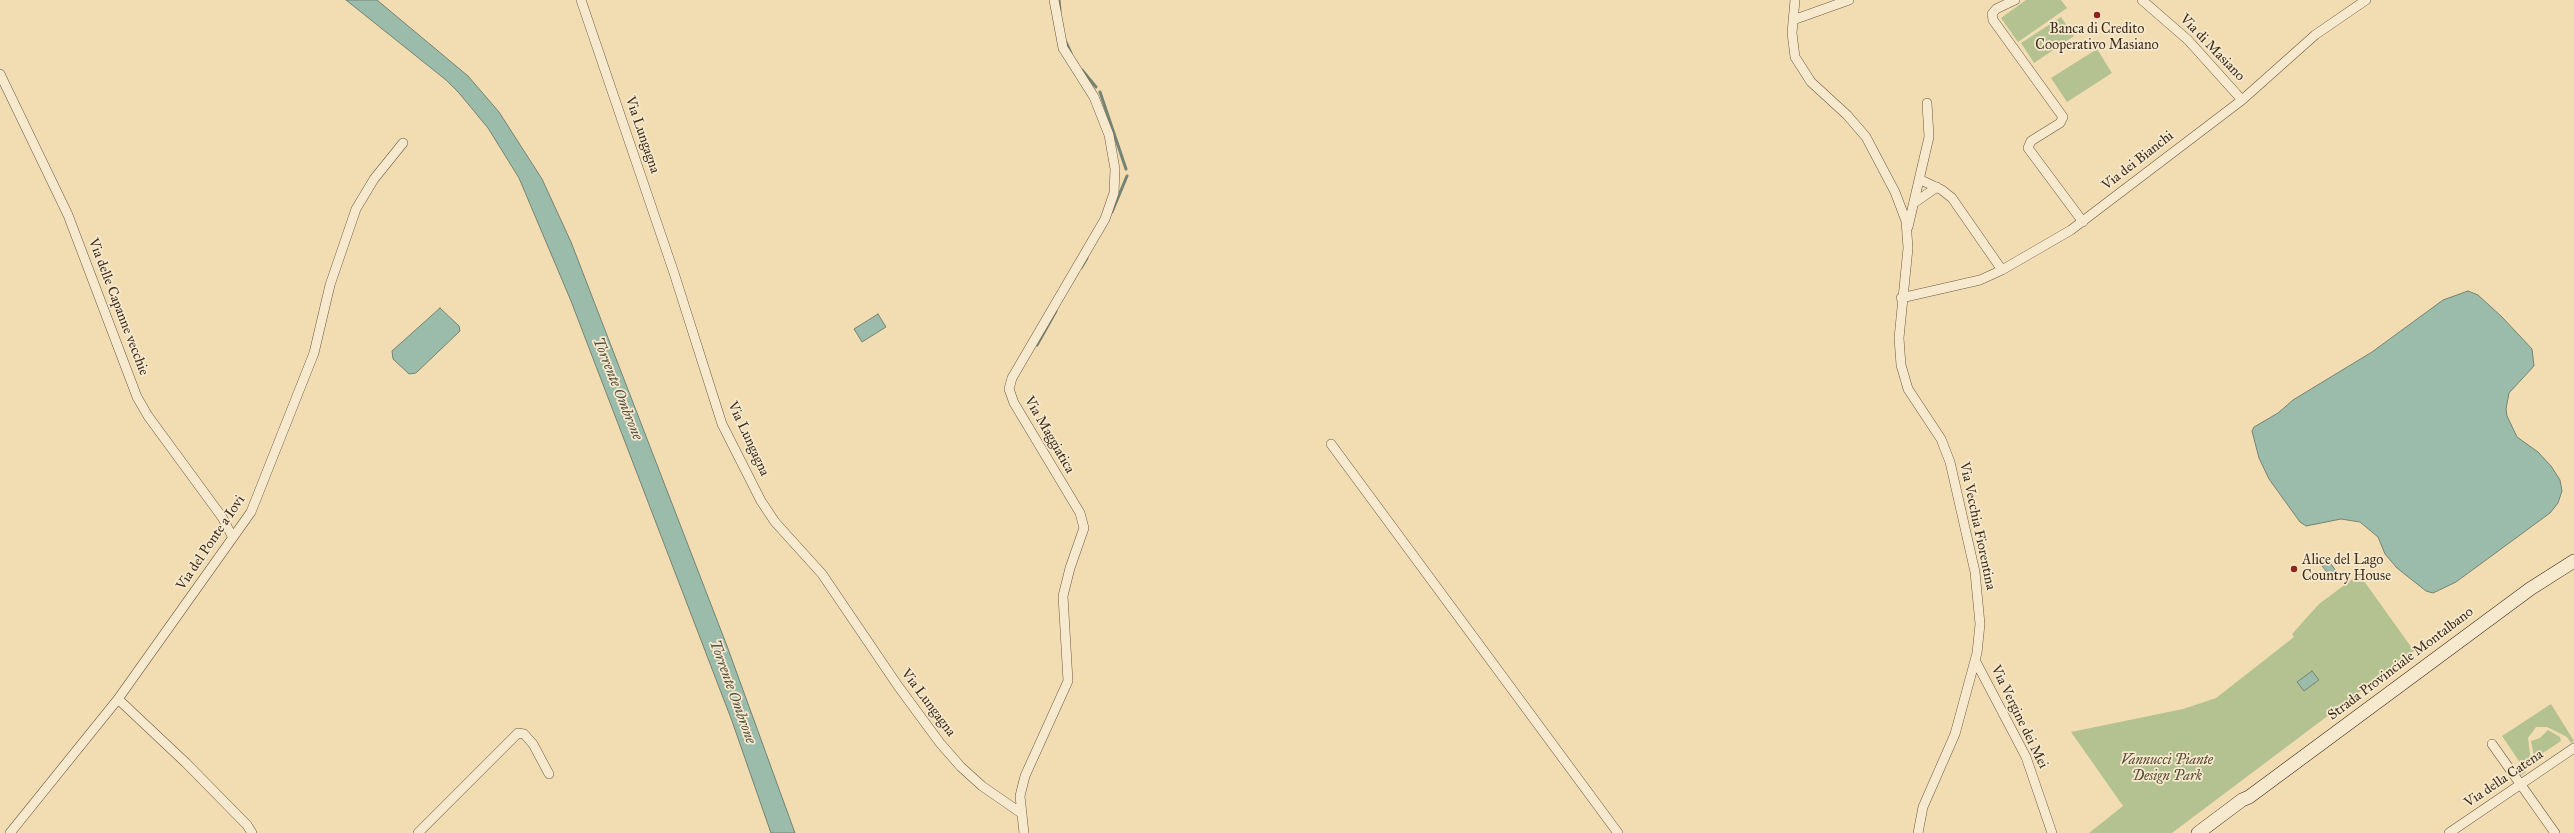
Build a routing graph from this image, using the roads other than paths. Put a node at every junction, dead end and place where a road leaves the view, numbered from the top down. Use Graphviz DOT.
graph roads {
  1 [pos="581,0"];
  2 [pos="1054,0"];
  3 [pos="1795,0"];
  4 [pos="1849,0"];
  5 [pos="2015,0"];
  6 [pos="2142,0"];
  7 [pos="2366,0"];
  8 [pos="1793,20"];
  9 [pos="0,74"];
  10 [pos="2242,100"];
  11 [pos="1927,103"];
  12 [pos="403,143"];
  13 [pos="1919,179"];
  14 [pos="1937,187"];
  15 [pos="1914,203"];
  16 [pos="2083,222"];
  17 [pos="1907,230"];
  18 [pos="2002,270"];
  19 [pos="1901,298"];
  20 [pos="1330,444"];
  21 [pos="232,536"];
  22 [pos="2574,561"];
  23 [pos="1975,660"];
  24 [pos="118,699"];
  25 [pos="2492,744"];
  26 [pos="2574,748"];
  27 [pos="549,774"];
  28 [pos="2521,785"];
  29 [pos="2249,797"];
  30 [pos="1021,813"];
  31 [pos="10,833"];
  32 [pos="252,833"];
  33 [pos="418,833"];
  34 [pos="1024,833"];
  35 [pos="1618,833"];
  36 [pos="1918,833"];
  37 [pos="2052,833"];
  38 [pos="2198,833"];
  39 [pos="2210,833"];
  40 [pos="2449,833"];
  41 [pos="2555,833"];
  1 -- 30 [label="street, Via Lungagna"];
  2 -- 30 [label="street, Via Maggiatica"];
  3 -- 8 [label="street, Via Vecchia Fiorentina"];
  4 -- 8 [label="street"];
  5 -- 16 [label="street"];
  6 -- 10 [label="street, Via di Masiano"];
  7 -- 10 [label="street, Via dei Bianchi"];
  8 -- 17 [label="street, Via Vecchia Fiorentina"];
  9 -- 21 [label="street, Via delle Capanne vecchie"];
  10 -- 16 [label="street, Via dei Bianchi"];
  11 -- 13 [label="street"];
  12 -- 21 [label="street, Via del Ponte a Iovi"];
  13 -- 14 [label="street"];
  13 -- 15 [label="street"];
  14 -- 15 [label="street"];
  14 -- 18 [label="street"];
  15 -- 17 [label="street"];
  16 -- 18 [label="street, Via dei Bianchi"];
  17 -- 19 [label="street, Via Vecchia Fiorentina"];
  18 -- 19 [label="street, Via dei Bianchi"];
  19 -- 23 [label="street, Via Vecchia Fiorentina"];
  20 -- 35 [label="street"];
  21 -- 24 [label="street, Via del Ponte a Iovi"];
  22 -- 29 [label="main road, Strada Provinciale Montalbano"];
  23 -- 36 [label="street, Via Vecchia Fiorentina"];
  23 -- 37 [label="street, Via Vergine dei Mei"];
  24 -- 31 [label="street, Via del Ponte a Iovi"];
  24 -- 32 [label="street"];
  25 -- 28 [label="street"];
  26 -- 28 [label="street, Via della Catena"];
  27 -- 33 [label="street"];
  28 -- 40 [label="street, Via della Catena"];
  28 -- 41 [label="street"];
  29 -- 38 [label="main road, Strada Provinciale Montalbano"];
  29 -- 39 [label="main road, Strada Provinciale Montalbano"];
  30 -- 34 [label="street, Via Maggiatica"];
}
